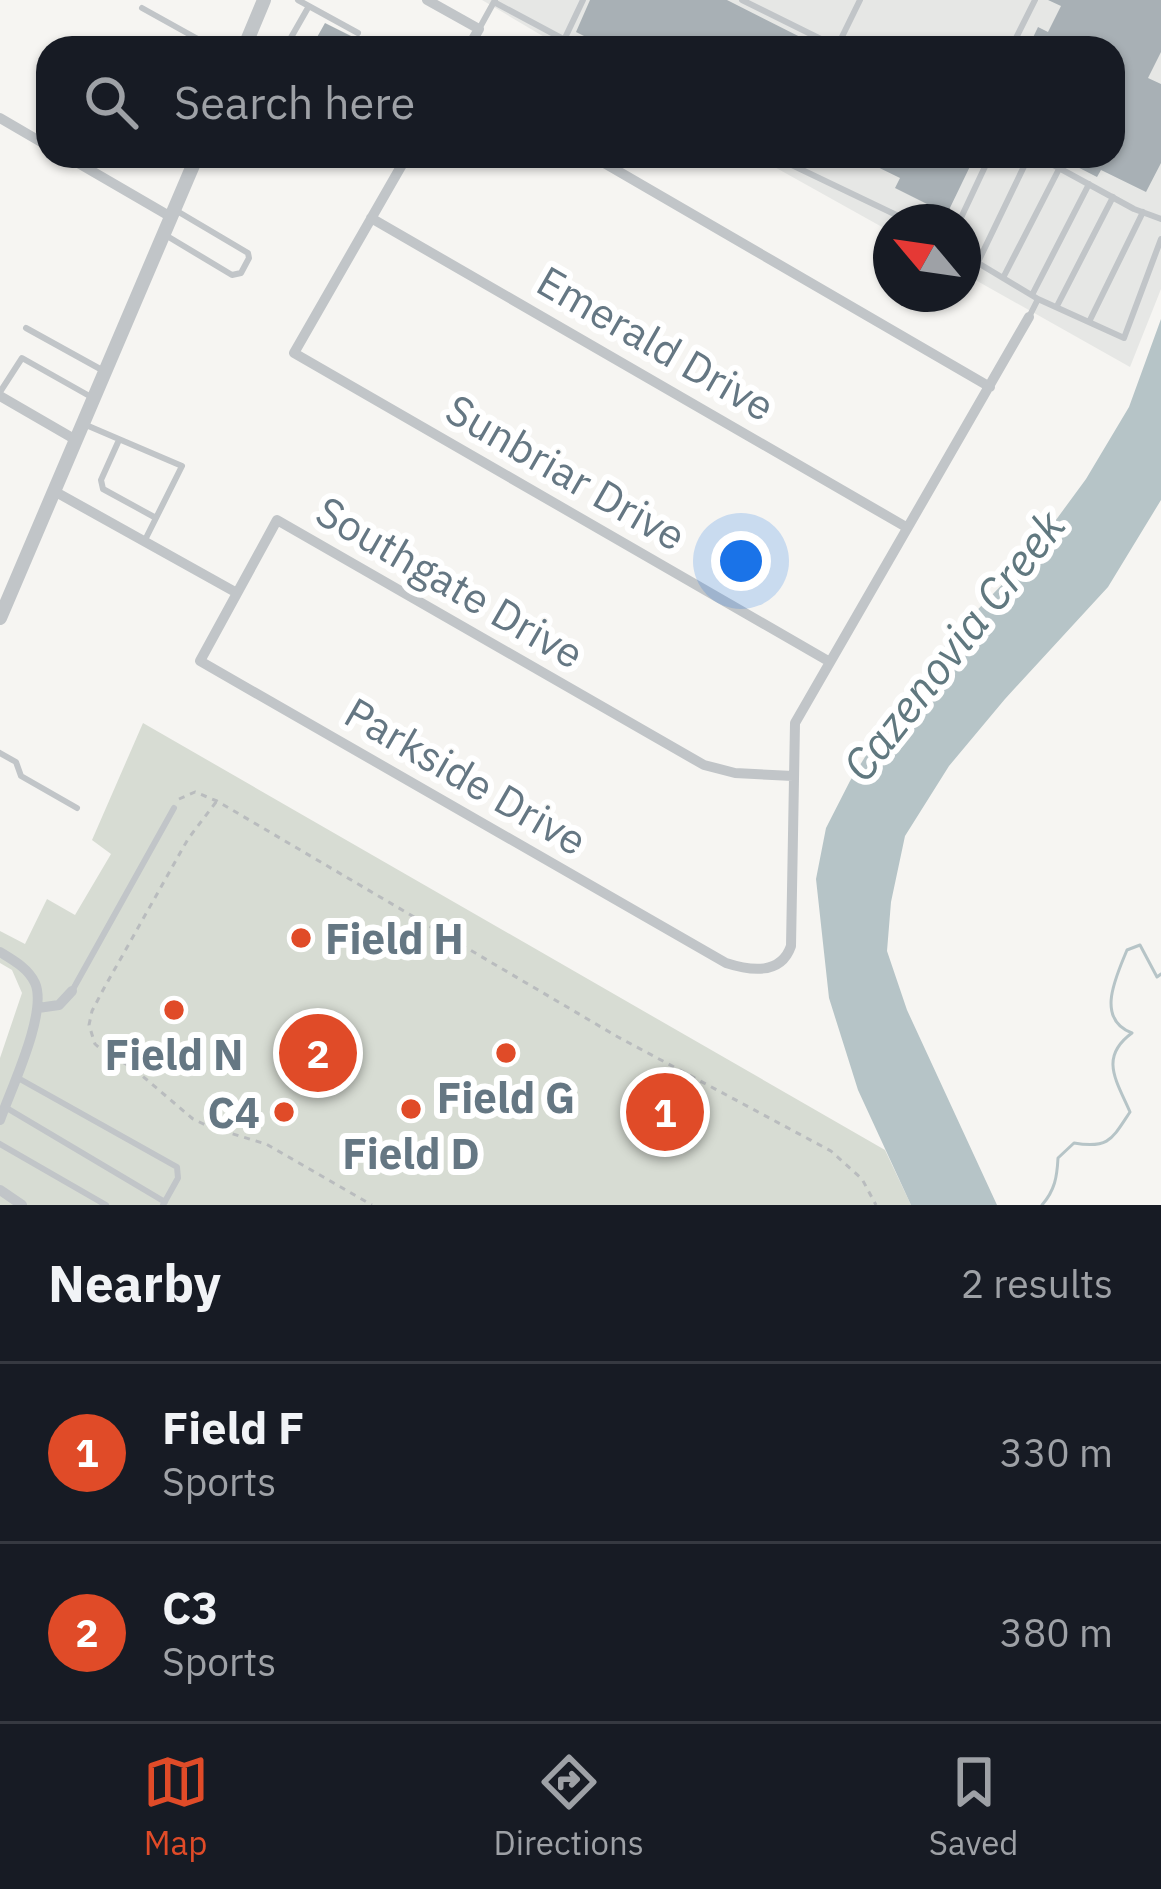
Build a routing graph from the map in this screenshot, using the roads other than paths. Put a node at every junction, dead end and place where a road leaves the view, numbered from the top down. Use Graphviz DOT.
graph roads {
  1 [pos="264,0"];
  2 [pos="298,0"];
  3 [pos="427,0"];
  4 [pos="584,0"];
  5 [pos="742,0"];
  6 [pos="860,0"];
  7 [pos="1035,0"];
  8 [pos="495,1"];
  9 [pos="309,6"];
  10 [pos="142,8"];
  11 [pos="479,28"];
  12 [pos="358,33"];
  13 [pos="192,36"];
  14 [pos="249,36"];
  15 [pos="292,36"];
  16 [pos="475,36"];
  17 [pos="558,36"];
  18 [pos="567,36"];
  19 [pos="814,36"];
  20 [pos="844,36"];
  21 [pos="1017,36"];
  22 [pos="0,118"];
  23 [pos="36,139"];
  24 [pos="89,168"];
  25 [pos="192,168"];
  26 [pos="399,168"];
  27 [pos="613,168"];
  28 [pos="798,168"];
  29 [pos="985,168"];
  30 [pos="1027,168"];
  31 [pos="1059,168"];
  32 [pos="1088,184"];
  33 [pos="1112,197"];
  34 [pos="873,204"];
  35 [pos="968,204"];
  36 [pos="1143,212"];
  37 [pos="173,213"];
  38 [pos="371,218"];
  39 [pos="1161,219"];
  40 [pos="164,235"];
  41 [pos="1161,239"];
  42 [pos="981,256"];
  43 [pos="981,264"];
  44 [pos="1003,278"];
  45 [pos="1035,297"];
  46 [pos="1057,308"];
  47 [pos="1029,317"];
  48 [pos="1089,322"];
  49 [pos="26,328"];
  50 [pos="105,372"];
  51 [pos="990,387"];
  52 [pos="0,394"];
  53 [pos="93,398"];
  54 [pos="83,424"];
  55 [pos="76,440"];
  56 [pos="119,440"];
  57 [pos="54,491"];
  58 [pos="156,518"];
  59 [pos="906,527"];
  60 [pos="144,542"];
  61 [pos="237,593"];
  62 [pos="0,618"];
  63 [pos="830,662"];
  64 [pos="0,753"];
  65 [pos="793,776"];
  66 [pos="177,804"];
  67 [pos="77,808"];
  68 [pos="0,952"];
  69 [pos="72,991"];
  70 [pos="38,1008"];
  71 [pos="16,1077"];
  72 [pos="5,1107"];
  73 [pos="0,1120"];
  74 [pos="0,1144"];
  75 [pos="0,1190"];
  76 [pos="164,1204"];
  77 [pos="22,1205"];
  78 [pos="106,1205"];
  1 -- 14 [label="street"];
  2 -- 9 [label="lane"];
  3 -- 11 [label="street"];
  4 -- 18 [label="lane"];
  5 -- 19 [label="lane"];
  6 -- 20 [label="lane"];
  7 -- 21 [label="lane"];
  8 -- 11 [label="lane"];
  8 -- 17 [label="lane"];
  9 -- 12 [label="lane"];
  9 -- 15 [label="lane"];
  10 -- 13 [label="lane"];
  11 -- 16 [label="street"];
  22 -- 23 [label="street"];
  24 -- 37 [label="street"];
  25 -- 37 [label="street"];
  26 -- 38 [label="street"];
  27 -- 51 [label="street"];
  28 -- 34 [label="lane"];
  29 -- 35 [label="lane"];
  30 -- 42 [label="lane"];
  31 -- 32 [label="lane"];
  31 -- 44 [label="lane"];
  32 -- 33 [label="lane"];
  32 -- 45 [label="lane"];
  33 -- 36 [label="lane"];
  33 -- 46 [label="lane"];
  36 -- 39 [label="lane"];
  36 -- 48 [label="lane"];
  37 -- 40 [label="street"];
  37 -- 40 [label="lane"];
  38 -- 59 [label="street, Emerald Drive"];
  38 -- 63 [label="street, Sunbriar Drive"];
  40 -- 50 [label="street"];
  41 -- 48 [label="lane"];
  43 -- 44 [label="lane"];
  44 -- 45 [label="lane"];
  45 -- 46 [label="lane"];
  45 -- 47 [label="lane"];
  46 -- 48 [label="lane"];
  47 -- 51 [label="street"];
  49 -- 50 [label="lane"];
  50 -- 53 [label="street"];
  51 -- 59 [label="street"];
  52 -- 53 [label="lane"];
  52 -- 55 [label="street"];
  53 -- 54 [label="street"];
  54 -- 55 [label="street"];
  54 -- 56 [label="lane"];
  55 -- 57 [label="street"];
  56 -- 58 [label="lane"];
  56 -- 58 [label="lane"];
  57 -- 60 [label="street"];
  57 -- 62 [label="street"];
  58 -- 60 [label="lane"];
  59 -- 63 [label="street"];
  60 -- 61 [label="street"];
  61 -- 65 [label="street, Southgate Drive"];
  61 -- 65 [label="street, Parkside Drive"];
  63 -- 65 [label="street"];
  64 -- 67 [label="lane"];
  66 -- 69 [label="lane"];
  68 -- 70 [label="street"];
  69 -- 70 [label="street"];
  70 -- 71 [label="street"];
  71 -- 72 [label="street"];
  71 -- 76 [label="lane"];
  72 -- 73 [label="street"];
  72 -- 76 [label="lane"];
  74 -- 78 [label="lane"];
  75 -- 77 [label="street"];
}
